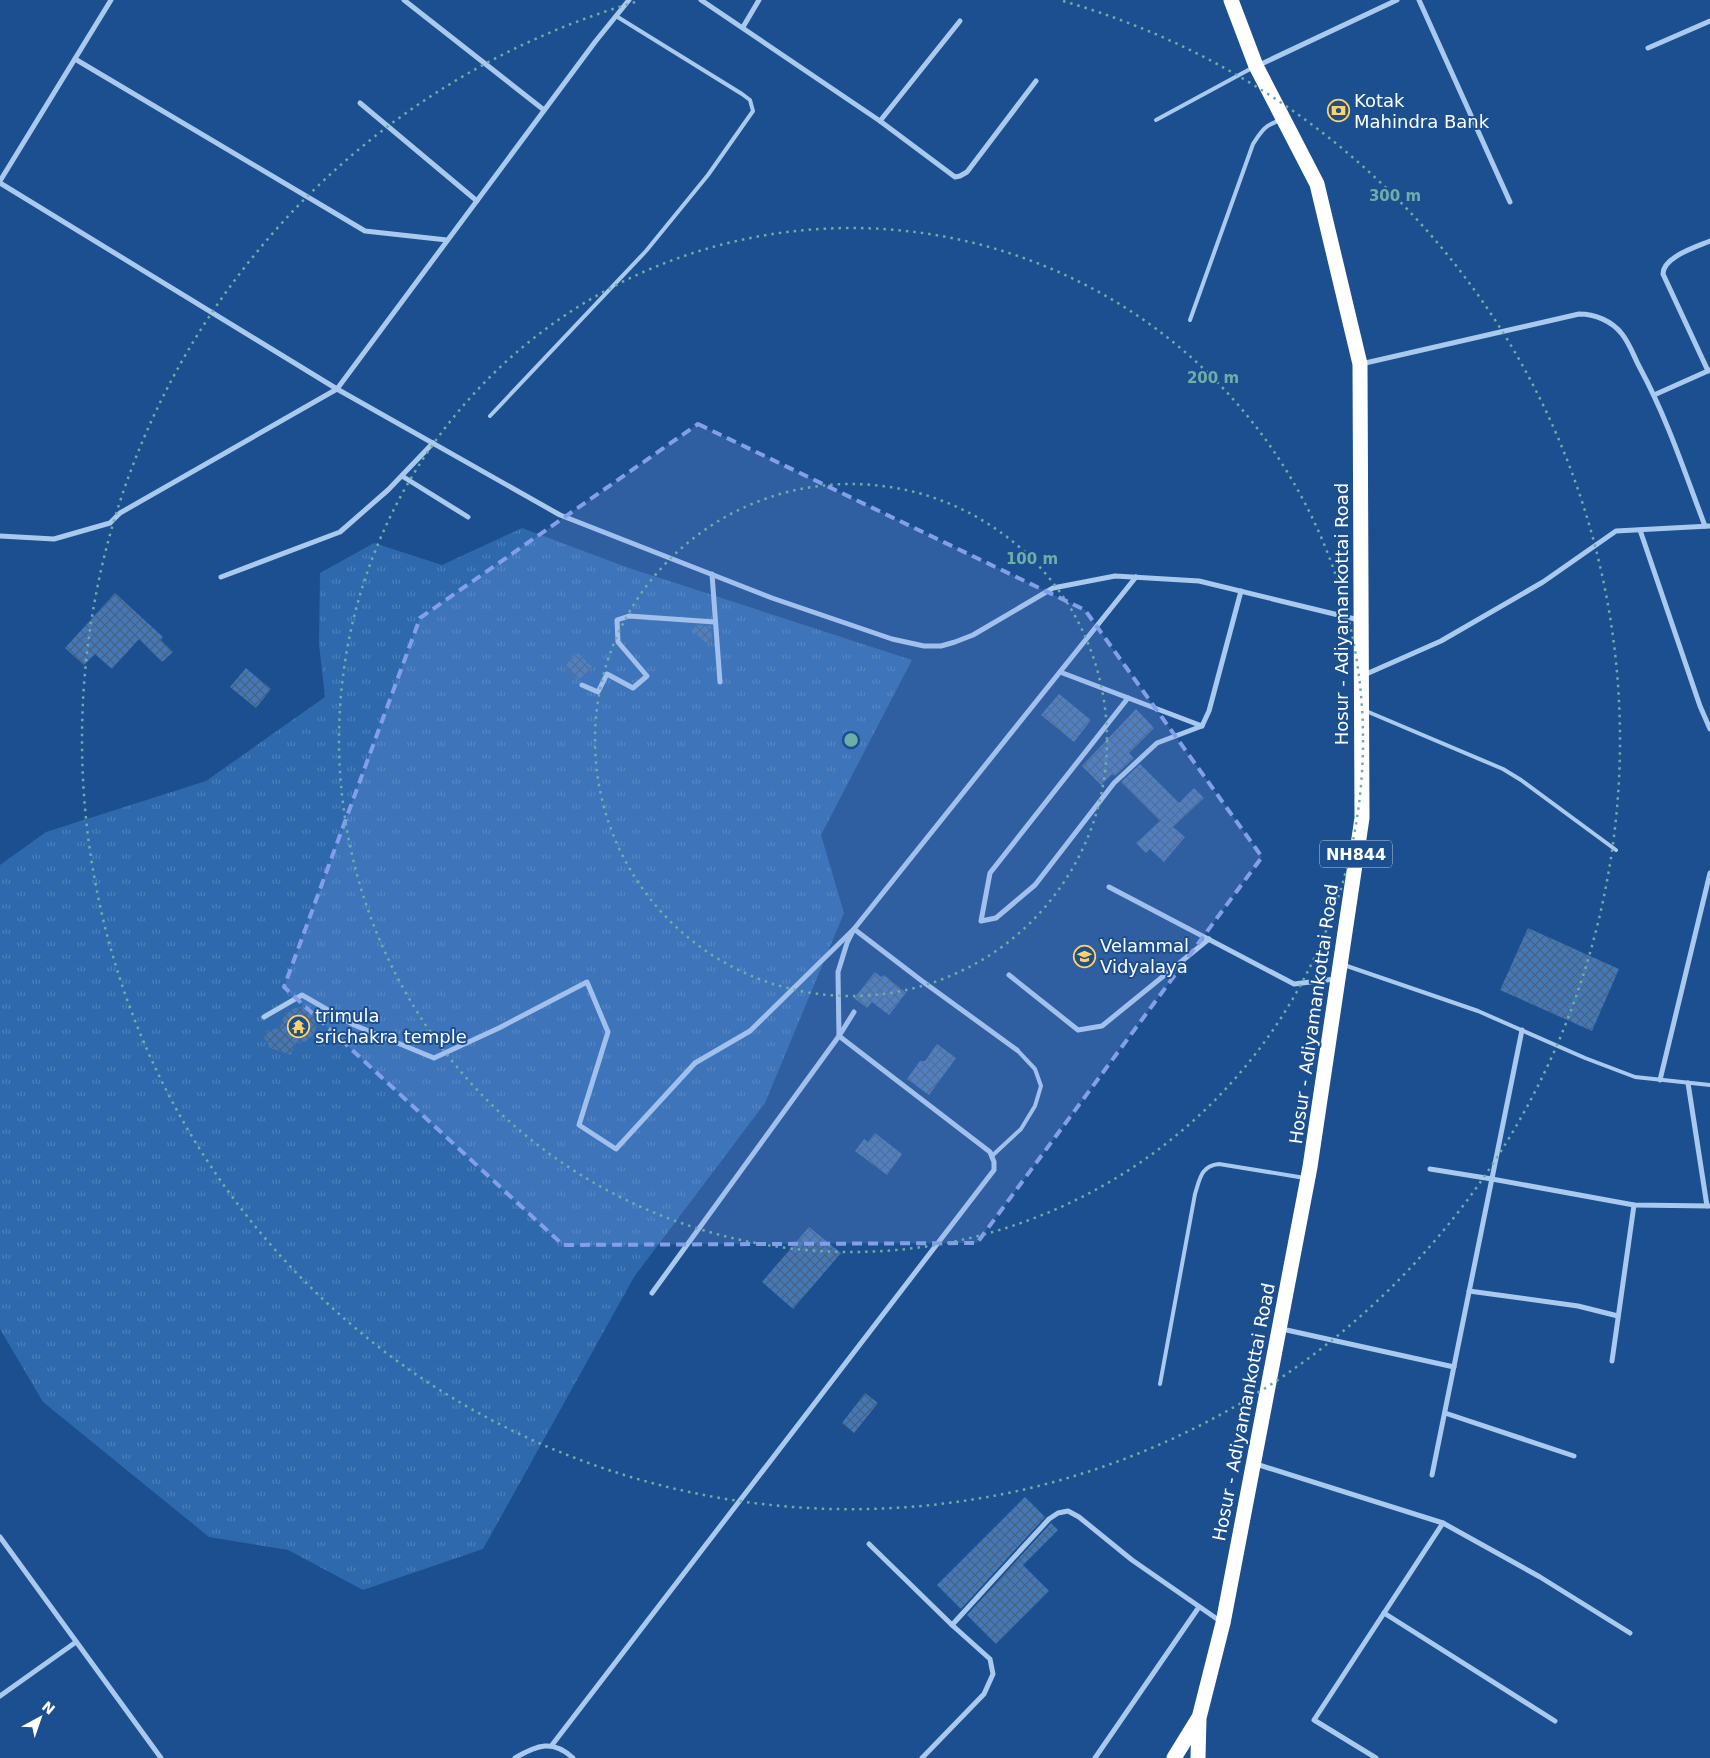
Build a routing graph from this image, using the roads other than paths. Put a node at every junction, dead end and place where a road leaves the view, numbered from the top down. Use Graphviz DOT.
graph roads {
  1 [pos="111,0"];
  2 [pos="404,0"];
  3 [pos="629,0"];
  4 [pos="701,0"];
  5 [pos="759,0"];
  6 [pos="1230,0"];
  7 [pos="1397,0"];
  8 [pos="1419,0"];
  9 [pos="616,16"];
  10 [pos="960,21"];
  11 [pos="1710,21"];
  12 [pos="743,27"];
  13 [pos="1648,48"];
  14 [pos="75,59"];
  15 [pos="1256,66"];
  16 [pos="1036,82"];
  17 [pos="360,103"];
  18 [pos="544,110"];
  19 [pos="1283,119"];
  20 [pos="1156,120"];
  21 [pos="880,121"];
  22 [pos="0,182"];
  23 [pos="477,201"];
  24 [pos="1510,202"];
  25 [pos="447,240"];
  26 [pos="1710,241"];
  27 [pos="1190,320"];
  28 [pos="1360,364"];
  29 [pos="1709,371"];
  30 [pos="337,389"];
  31 [pos="1654,395"];
  32 [pos="490,416"];
  33 [pos="433,443"];
  34 [pos="402,476"];
  35 [pos="468,517"];
  36 [pos="1708,526"];
  37 [pos="1640,530"];
  38 [pos="0,536"];
  39 [pos="712,574"];
  40 [pos="222,577"];
  41 [pos="1136,577"];
  42 [pos="1241,591"];
  43 [pos="1361,620"];
  44 [pos="714,622"];
  45 [pos="1060,672"];
  46 [pos="1361,676"];
  47 [pos="720,682"];
  48 [pos="582,685"];
  49 [pos="1128,698"];
  50 [pos="1361,709"];
  51 [pos="1202,726"];
  52 [pos="1710,729"];
  53 [pos="1616,850"];
  54 [pos="1710,873"];
  55 [pos="1109,887"];
  56 [pos="854,928"];
  57 [pos="1209,940"];
  58 [pos="1339,971"];
  59 [pos="1008,975"];
  60 [pos="854,1012"];
  61 [pos="264,1016"];
  62 [pos="1522,1030"];
  63 [pos="839,1036"];
  64 [pos="1017,1050"];
  65 [pos="1660,1080"];
  66 [pos="1688,1082"];
  67 [pos="1710,1085"];
  68 [pos="993,1156"];
  69 [pos="1430,1169"];
  70 [pos="1308,1178"];
  71 [pos="1492,1178"];
  72 [pos="1634,1205"];
  73 [pos="1709,1206"];
  74 [pos="1469,1292"];
  75 [pos="652,1293"];
  76 [pos="1618,1316"];
  77 [pos="1279,1329"];
  78 [pos="1612,1362"];
  79 [pos="1454,1367"];
  80 [pos="1160,1384"];
  81 [pos="1445,1413"];
  82 [pos="1574,1456"];
  83 [pos="1253,1463"];
  84 [pos="1432,1474"];
  85 [pos="1443,1523"];
  86 [pos="0,1536"];
  87 [pos="869,1544"];
  88 [pos="1199,1607"];
  89 [pos="1384,1613"];
  90 [pos="1223,1623"];
  91 [pos="952,1625"];
  92 [pos="1630,1633"];
  93 [pos="76,1642"];
  94 [pos="0,1696"];
  95 [pos="1199,1718"];
  96 [pos="1555,1721"];
  97 [pos="552,1745"];
  98 [pos="161,1758"];
  99 [pos="515,1758"];
  100 [pos="573,1758"];
  101 [pos="922,1758"];
  102 [pos="1095,1758"];
  103 [pos="1174,1758"];
  104 [pos="1198,1758"];
  105 [pos="1376,1758"];
  1 -- 14 [label="street"];
  2 -- 18 [label="street"];
  3 -- 9 [label="street"];
  4 -- 12 [label="street"];
  5 -- 12 [label="street"];
  6 -- 15 [label="highway, Hosur - Adiyamankottai Road / NH844"];
  7 -- 15 [label="street"];
  8 -- 24 [label="street"];
  9 -- 18 [label="street"];
  9 -- 32 [label="lane"];
  10 -- 21 [label="street"];
  11 -- 13 [label="street"];
  12 -- 21 [label="street"];
  14 -- 22 [label="street"];
  14 -- 25 [label="street"];
  15 -- 19 [label="highway, Hosur - Adiyamankottai Road / NH844"];
  15 -- 20 [label="lane"];
  16 -- 21 [label="street"];
  17 -- 23 [label="street"];
  18 -- 23 [label="street"];
  19 -- 27 [label="lane"];
  19 -- 28 [label="highway, Hosur - Adiyamankottai Road / NH844"];
  22 -- 30 [label="street"];
  23 -- 25 [label="street"];
  25 -- 30 [label="street"];
  26 -- 29 [label="street"];
  28 -- 31 [label="street"];
  28 -- 43 [label="highway, Hosur - Adiyamankottai Road / NH844"];
  29 -- 31 [label="street"];
  30 -- 33 [label="street"];
  30 -- 38 [label="street"];
  31 -- 36 [label="street"];
  33 -- 34 [label="street"];
  33 -- 39 [label="street"];
  34 -- 35 [label="street"];
  34 -- 40 [label="street"];
  36 -- 37 [label="street"];
  37 -- 46 [label="street"];
  37 -- 52 [label="street"];
  39 -- 41 [label="street"];
  39 -- 44 [label="street"];
  41 -- 42 [label="street"];
  41 -- 45 [label="street"];
  42 -- 43 [label="street"];
  42 -- 51 [label="street"];
  43 -- 46 [label="highway, Hosur - Adiyamankottai Road / NH844"];
  44 -- 47 [label="street"];
  44 -- 48 [label="street"];
  45 -- 49 [label="street"];
  45 -- 56 [label="street"];
  46 -- 50 [label="highway, Hosur - Adiyamankottai Road / NH844"];
  49 -- 51 [label="street"];
  49 -- 51 [label="street"];
  50 -- 53 [label="lane"];
  50 -- 58 [label="highway, Hosur - Adiyamankottai Road / NH844"];
  54 -- 65 [label="street"];
  55 -- 57 [label="street"];
  56 -- 61 [label="street"];
  56 -- 63 [label="street"];
  56 -- 64 [label="street"];
  57 -- 58 [label="street"];
  57 -- 59 [label="street"];
  58 -- 62 [label="lane"];
  58 -- 70 [label="highway, Hosur - Adiyamankottai Road / NH844"];
  60 -- 63 [label="street"];
  62 -- 65 [label="lane"];
  62 -- 71 [label="street"];
  63 -- 68 [label="street"];
  63 -- 75 [label="street"];
  64 -- 68 [label="lane"];
  65 -- 66 [label="lane"];
  66 -- 67 [label="lane"];
  66 -- 73 [label="street"];
  68 -- 97 [label="street"];
  69 -- 71 [label="street"];
  70 -- 77 [label="highway, Hosur - Adiyamankottai Road / NH844"];
  70 -- 80 [label="lane"];
  71 -- 72 [label="street"];
  71 -- 74 [label="street"];
  72 -- 73 [label="street"];
  72 -- 76 [label="street"];
  74 -- 76 [label="street"];
  74 -- 79 [label="street"];
  76 -- 78 [label="street"];
  77 -- 79 [label="street"];
  77 -- 83 [label="highway, Hosur - Adiyamankottai Road / NH844"];
  79 -- 81 [label="street"];
  81 -- 82 [label="street"];
  81 -- 84 [label="street"];
  83 -- 85 [label="street"];
  83 -- 90 [label="highway, Hosur - Adiyamankottai Road / NH844"];
  85 -- 89 [label="street"];
  85 -- 92 [label="street"];
  86 -- 93 [label="street"];
  87 -- 91 [label="street"];
  88 -- 90 [label="street"];
  88 -- 91 [label="street"];
  88 -- 102 [label="street"];
  89 -- 96 [label="street"];
  89 -- 105 [label="street"];
  90 -- 95 [label="highway, Hosur - Adiyamankottai Road / NH844"];
  91 -- 101 [label="street"];
  93 -- 94 [label="street"];
  93 -- 98 [label="street"];
  95 -- 103 [label="highway, Hosur - Adiyamankottai Road / NH844"];
  95 -- 104 [label="highway, Hosur - Adiyamankottai Road / NH844"];
  97 -- 99 [label="street"];
  97 -- 100 [label="street"];
}
